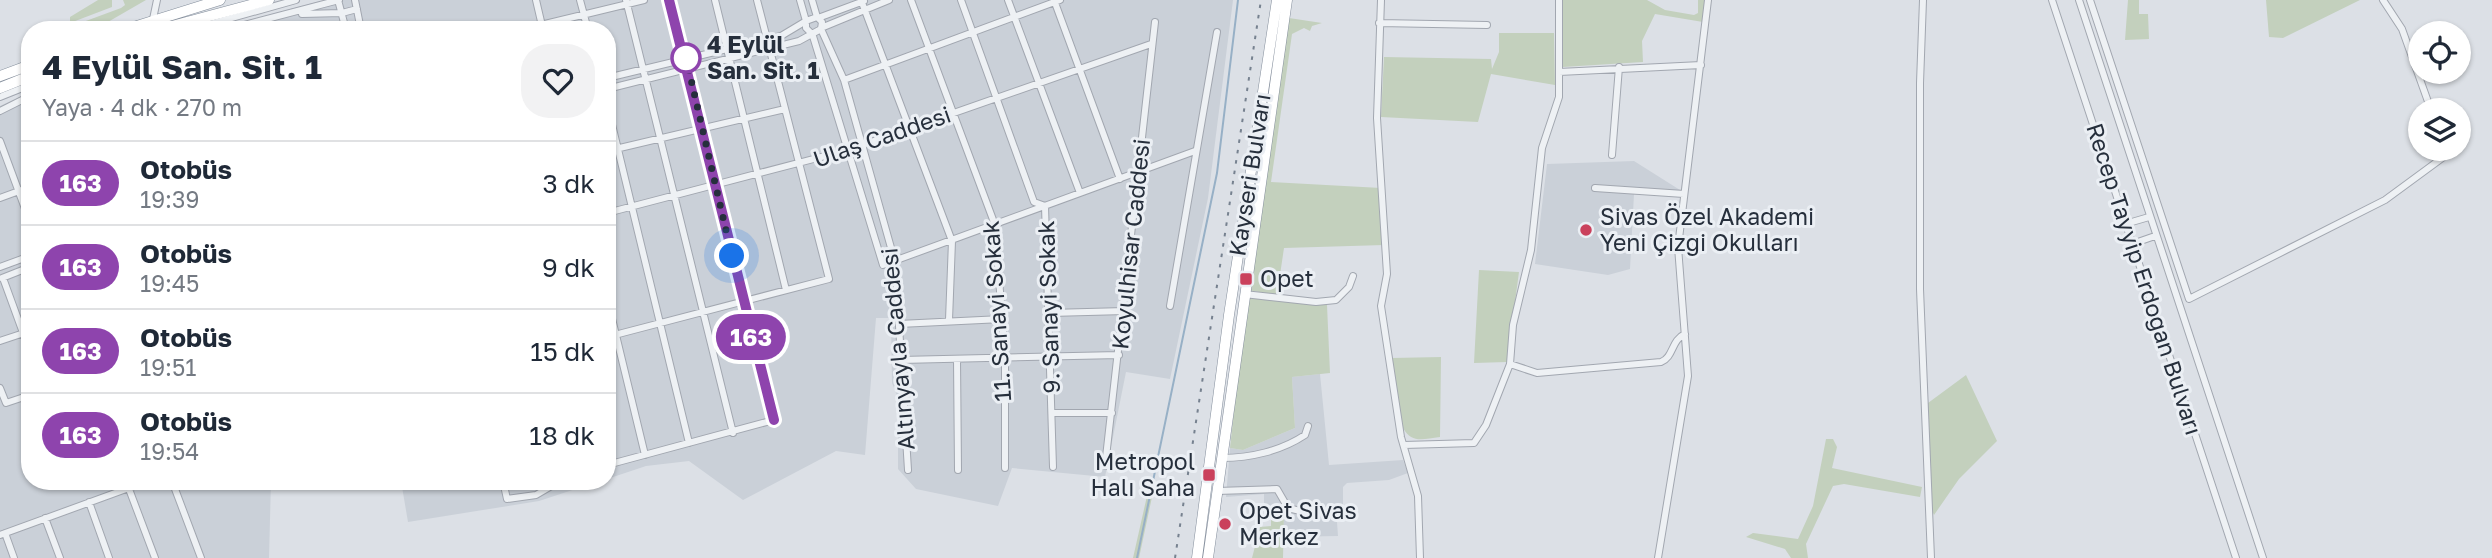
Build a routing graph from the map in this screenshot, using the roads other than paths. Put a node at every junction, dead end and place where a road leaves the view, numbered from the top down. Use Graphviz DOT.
graph roads {
  1 [pos="157,0"];
  2 [pos="220,0"];
  3 [pos="269,0"];
  4 [pos="296,0"];
  5 [pos="339,0"];
  6 [pos="355,0"];
  7 [pos="536,0"];
  8 [pos="580,0"];
  9 [pos="644,0"];
  10 [pos="669,0"];
  11 [pos="715,0"];
  12 [pos="757,0"];
  13 [pos="800,0"];
  14 [pos="812,0"];
  15 [pos="889,0"];
  16 [pos="911,0"];
  17 [pos="961,0"];
  18 [pos="1008,0"];
  19 [pos="1277,0"];
  20 [pos="1287,0"];
  21 [pos="1381,0"];
  22 [pos="1559,0"];
  23 [pos="1708,0"];
  24 [pos="1923,0"];
  25 [pos="2052,0"];
  26 [pos="2079,0"];
  27 [pos="2090,0"];
  28 [pos="2383,0"];
  29 [pos="863,1"];
  30 [pos="1056,1"];
  31 [pos="626,2"];
  32 [pos="357,9"];
  33 [pos="865,9"];
  34 [pos="342,13"];
  35 [pos="293,14"];
  36 [pos="584,15"];
  37 [pos="818,17"];
  38 [pos="1014,17"];
  39 [pos="153,19"];
  40 [pos="148,21"];
  41 [pos="191,21"];
  42 [pos="221,21"];
  43 [pos="259,21"];
  44 [pos="344,21"];
  45 [pos="359,21"];
  46 [pos="541,21"];
  47 [pos="563,21"];
  48 [pos="586,21"];
  49 [pos="806,21"];
  50 [pos="1155,22"];
  51 [pos="1379,23"];
  52 [pos="1487,25"];
  53 [pos="821,29"];
  54 [pos="1217,32"];
  55 [pos="811,33"];
  56 [pos="972,33"];
  57 [pos="766,39"];
  58 [pos="1151,44"];
  59 [pos="727,49"];
  60 [pos="769,49"];
  61 [pos="929,49"];
  62 [pos="686,59"];
  63 [pos="730,59"];
  64 [pos="886,65"];
  65 [pos="1701,65"];
  66 [pos="1619,67"];
  67 [pos="21,68"];
  68 [pos="1079,68"];
  69 [pos="688,69"];
  70 [pos="642,70"];
  71 [pos="1559,72"];
  72 [pos="0,76"];
  73 [pos="616,76"];
  74 [pos="21,80"];
  75 [pos="645,80"];
  76 [pos="844,80"];
  77 [pos="1038,83"];
  78 [pos="616,87"];
  79 [pos="0,88"];
  80 [pos="21,89"];
  81 [pos="0,97"];
  82 [pos="997,97"];
  83 [pos="2427,98"];
  84 [pos="21,100"];
  85 [pos="785,109"];
  86 [pos="0,111"];
  87 [pos="953,113"];
  88 [pos="744,119"];
  89 [pos="703,128"];
  90 [pos="910,128"];
  91 [pos="659,139"];
  92 [pos="0,141"];
  93 [pos="616,144"];
  94 [pos="862,145"];
  95 [pos="617,149"];
  96 [pos="848,150"];
  97 [pos="1195,151"];
  98 [pos="1612,155"];
  99 [pos="2438,161"];
  100 [pos="800,165"];
  101 [pos="1139,171"];
  102 [pos="759,176"];
  103 [pos="1120,178"];
  104 [pos="717,187"];
  105 [pos="1595,188"];
  106 [pos="19,191"];
  107 [pos="1080,193"];
  108 [pos="1684,194"];
  109 [pos="21,197"];
  110 [pos="676,197"];
  111 [pos="0,198"];
  112 [pos="1045,206"];
  113 [pos="632,207"];
  114 [pos="616,211"];
  115 [pos="2149,217"];
  116 [pos="2125,224"];
  117 [pos="995,225"];
  118 [pos="2165,225"];
  119 [pos="2153,228"];
  120 [pos="2155,236"];
  121 [pos="952,241"];
  122 [pos="2132,244"];
  123 [pos="21,259"];
  124 [pos="895,262"];
  125 [pos="0,267"];
  126 [pos="21,270"];
  127 [pos="1353,276"];
  128 [pos="1,278"];
  129 [pos="786,290"];
  130 [pos="1244,294"];
  131 [pos="742,302"];
  132 [pos="1170,306"];
  133 [pos="703,312"];
  134 [pos="1125,312"];
  135 [pos="1050,313"];
  136 [pos="1002,319"];
  137 [pos="949,320"];
  138 [pos="21,321"];
  139 [pos="659,323"];
  140 [pos="899,324"];
  141 [pos="616,331"];
  142 [pos="21,334"];
  143 [pos="1685,334"];
  144 [pos="617,335"];
  145 [pos="0,341"];
  146 [pos="1119,355"];
  147 [pos="1052,357"];
  148 [pos="1005,358"];
  149 [pos="957,359"];
  150 [pos="901,360"];
  151 [pos="1510,365"];
  152 [pos="0,388"];
  153 [pos="21,398"];
  154 [pos="1052,413"];
  155 [pos="1112,413"];
  156 [pos="1308,426"];
  157 [pos="733,433"];
  158 [pos="690,443"];
  159 [pos="1404,445"];
  160 [pos="645,455"];
  161 [pos="1222,458"];
  162 [pos="616,463"];
  163 [pos="1105,466"];
  164 [pos="1053,467"];
  165 [pos="1005,468"];
  166 [pos="908,470"];
  167 [pos="958,470"];
  168 [pos="116,490"];
  169 [pos="129,490"];
  170 [pos="175,490"];
  171 [pos="505,490"];
  172 [pos="545,490"];
  173 [pos="1217,491"];
  174 [pos="89,502"];
  175 [pos="1300,511"];
  176 [pos="45,518"];
  177 [pos="2,534"];
  178 [pos="14,558"];
  179 [pos="60,558"];
  180 [pos="109,558"];
  181 [pos="155,558"];
  182 [pos="201,558"];
  183 [pos="1197,558"];
  184 [pos="1208,558"];
  185 [pos="1420,558"];
  186 [pos="1658,558"];
  187 [pos="1931,558"];
  188 [pos="2236,558"];
  189 [pos="2263,558"];
  1 -- 39 [label="street"];
  2 -- 39 [label="highway"];
  3 -- 41 [label="highway"];
  4 -- 42 [label="street"];
  5 -- 34 [label="street"];
  5 -- 35 [label="street"];
  6 -- 32 [label="street"];
  7 -- 46 [label="street"];
  8 -- 36 [label="street"];
  9 -- 31 [label="street"];
  10 -- 62 [label="street"];
  11 -- 59 [label="street"];
  12 -- 57 [label="street"];
  13 -- 49 [label="street"];
  14 -- 37 [label="street"];
  15 -- 33 [label="street"];
  16 -- 61 [label="street, 11. Sanayi Sokak"];
  17 -- 56 [label="street, 9. Sanayi Sokak"];
  18 -- 38 [label="street"];
  19 -- 183 [label="highway, Kayseri Bulvarı"];
  20 -- 130 [label="highway, Kayseri Bulvarı"];
  21 -- 51 [label="street"];
  22 -- 71 [label="street"];
  23 -- 65 [label="street"];
  24 -- 187 [label="street"];
  25 -- 116 [label="street, Recep Tayyip Erdoğan Bulvarı"];
  26 -- 115 [label="street, Recep Tayyip Erdoğan Bulvarı"];
  27 -- 118 [label="street"];
  28 -- 83 [label="street"];
  29 -- 33 [label="street"];
  29 -- 37 [label="street"];
  30 -- 38 [label="street"];
  30 -- 68 [label="street"];
  31 -- 36 [label="street"];
  31 -- 70 [label="street"];
  32 -- 34 [label="street"];
  32 -- 45 [label="street"];
  33 -- 53 [label="street"];
  33 -- 64 [label="street"];
  34 -- 35 [label="street"];
  34 -- 44 [label="street"];
  35 -- 43 [label="street"];
  36 -- 47 [label="street"];
  36 -- 48 [label="street"];
  37 -- 49 [label="street"];
  37 -- 53 [label="street, Altınyayla Caddesi"];
  38 -- 56 [label="street"];
  38 -- 77 [label="street"];
  39 -- 40 [label="highway"];
  49 -- 55 [label="street, Altınyayla Caddesi"];
  49 -- 57 [label="street"];
  50 -- 58 [label="street, Koyulhisar Caddesi"];
  51 -- 52 [label="street"];
  51 -- 159 [label="street"];
  53 -- 55 [label="street"];
  53 -- 76 [label="street, Altınyayla Caddesi"];
  54 -- 97 [label="street"];
  55 -- 60 [label="street"];
  55 -- 96 [label="street, Altınyayla Caddesi"];
  56 -- 61 [label="street"];
  56 -- 82 [label="street, 9. Sanayi Sokak"];
  57 -- 59 [label="street"];
  57 -- 60 [label="street"];
  58 -- 68 [label="street, Ulaş Caddesi"];
  58 -- 101 [label="street, Koyulhisar Caddesi"];
  59 -- 62 [label="street"];
  59 -- 63 [label="street"];
  60 -- 63 [label="street"];
  60 -- 85 [label="street"];
  61 -- 64 [label="street"];
  61 -- 87 [label="street, 11. Sanayi Sokak"];
  62 -- 69 [label="street"];
  62 -- 70 [label="street"];
  63 -- 69 [label="street"];
  63 -- 88 [label="street"];
  64 -- 76 [label="street"];
  64 -- 90 [label="street"];
  65 -- 66 [label="street"];
  65 -- 108 [label="street"];
  66 -- 71 [label="street"];
  66 -- 98 [label="street"];
  67 -- 72 [label="highway"];
  68 -- 77 [label="street, Ulaş Caddesi"];
  68 -- 103 [label="street"];
  69 -- 75 [label="street"];
  69 -- 89 [label="street"];
  70 -- 73 [label="street"];
  70 -- 75 [label="street"];
  71 -- 151 [label="street"];
  74 -- 79 [label="highway"];
  75 -- 78 [label="street"];
  75 -- 91 [label="street"];
  76 -- 94 [label="street, Altınyayla Caddesi"];
  77 -- 82 [label="street, Ulaş Caddesi"];
  77 -- 107 [label="street"];
  80 -- 81 [label="street"];
  82 -- 87 [label="street, Ulaş Caddesi"];
  82 -- 112 [label="street, 9. Sanayi Sokak"];
  84 -- 86 [label="street"];
  85 -- 88 [label="street"];
  85 -- 100 [label="street"];
  87 -- 90 [label="street, Ulaş Caddesi"];
  87 -- 117 [label="street, 11. Sanayi Sokak"];
  88 -- 89 [label="street"];
  88 -- 102 [label="street"];
  89 -- 91 [label="street"];
  89 -- 104 [label="street"];
  90 -- 94 [label="street, Ulaş Caddesi"];
  90 -- 121 [label="street"];
  91 -- 95 [label="street"];
  91 -- 110 [label="street"];
  92 -- 106 [label="street"];
  93 -- 95 [label="street"];
  94 -- 96 [label="street, Ulaş Caddesi"];
  94 -- 124 [label="street, Altınyayla Caddesi"];
  95 -- 113 [label="street"];
  96 -- 100 [label="street, Ulaş Caddesi"];
  96 -- 124 [label="street, Altınyayla Caddesi"];
  97 -- 101 [label="street"];
  97 -- 132 [label="street"];
  99 -- 118 [label="street"];
  100 -- 102 [label="street, Ulaş Caddesi"];
  100 -- 129 [label="street"];
  101 -- 103 [label="street"];
  101 -- 134 [label="street, Koyulhisar Caddesi"];
  102 -- 104 [label="street, Ulaş Caddesi"];
  102 -- 129 [label="street"];
  103 -- 107 [label="street"];
  104 -- 110 [label="street, Ulaş Caddesi"];
  104 -- 131 [label="street"];
  105 -- 108 [label="street"];
  106 -- 109 [label="street"];
  106 -- 111 [label="street"];
  107 -- 112 [label="street"];
  108 -- 143 [label="street"];
  110 -- 113 [label="street, Ulaş Caddesi"];
  110 -- 133 [label="street"];
  112 -- 117 [label="street"];
  112 -- 135 [label="street, 9. Sanayi Sokak"];
  113 -- 114 [label="street, Ulaş Caddesi"];
  113 -- 139 [label="street"];
  115 -- 116 [label="street"];
  115 -- 119 [label="street, Recep Tayyip Erdoğan Bulvarı"];
  116 -- 122 [label="street, Recep Tayyip Erdoğan Bulvarı"];
  117 -- 121 [label="street"];
  117 -- 136 [label="street, 11. Sanayi Sokak"];
  118 -- 119 [label="street"];
  119 -- 120 [label="street, Recep Tayyip Erdoğan Bulvarı"];
  120 -- 122 [label="street"];
  120 -- 189 [label="street, Recep Tayyip Erdoğan Bulvarı"];
  121 -- 124 [label="street"];
  121 -- 137 [label="street"];
  122 -- 188 [label="street, Recep Tayyip Erdoğan Bulvarı"];
  123 -- 125 [label="street"];
  124 -- 140 [label="street, Altınyayla Caddesi"];
  126 -- 128 [label="street"];
  127 -- 130 [label="street"];
  128 -- 138 [label="street"];
  129 -- 131 [label="street"];
  130 -- 161 [label="highway, Kayseri Bulvarı"];
  131 -- 133 [label="street"];
  131 -- 157 [label="street"];
  133 -- 139 [label="street"];
  133 -- 157 [label="street"];
  134 -- 135 [label="street"];
  134 -- 146 [label="street, Koyulhisar Caddesi"];
  135 -- 147 [label="street, 9. Sanayi Sokak"];
  136 -- 137 [label="street"];
  136 -- 148 [label="street, 11. Sanayi Sokak"];
  137 -- 140 [label="street"];
  139 -- 144 [label="street"];
  139 -- 158 [label="street"];
  140 -- 150 [label="street, Altınyayla Caddesi"];
  141 -- 144 [label="street"];
  142 -- 145 [label="street"];
  143 -- 151 [label="street"];
  143 -- 186 [label="street"];
  144 -- 160 [label="street"];
  146 -- 147 [label="street"];
  146 -- 155 [label="street, Koyulhisar Caddesi"];
  147 -- 148 [label="street"];
  147 -- 154 [label="street, 9. Sanayi Sokak"];
  148 -- 149 [label="street"];
  148 -- 165 [label="street, 11. Sanayi Sokak"];
  149 -- 150 [label="street"];
  149 -- 167 [label="street"];
  150 -- 166 [label="street, Altınyayla Caddesi"];
  151 -- 159 [label="street"];
  152 -- 153 [label="street"];
  154 -- 155 [label="street"];
  154 -- 164 [label="street, 9. Sanayi Sokak"];
  155 -- 163 [label="street, Koyulhisar Caddesi"];
  156 -- 161 [label="street"];
  157 -- 158 [label="street"];
  158 -- 160 [label="street"];
  159 -- 185 [label="street"];
  160 -- 162 [label="street"];
  161 -- 173 [label="highway, Kayseri Bulvarı"];
  168 -- 174 [label="street"];
  169 -- 181 [label="street"];
  170 -- 182 [label="street"];
  171 -- 172 [label="street"];
  173 -- 175 [label="street"];
  173 -- 184 [label="highway, Kayseri Bulvarı"];
  174 -- 176 [label="street"];
  174 -- 180 [label="street"];
  176 -- 177 [label="street"];
  176 -- 179 [label="street"];
  177 -- 178 [label="street"];
}
